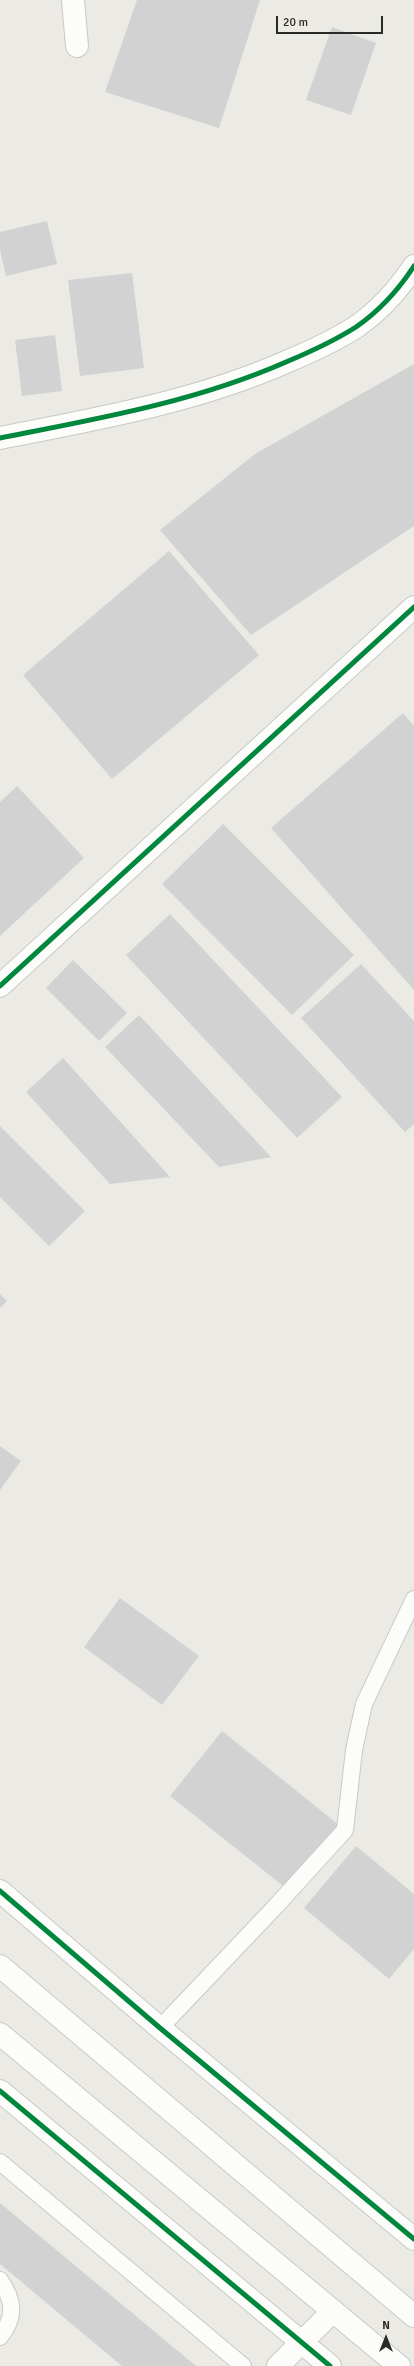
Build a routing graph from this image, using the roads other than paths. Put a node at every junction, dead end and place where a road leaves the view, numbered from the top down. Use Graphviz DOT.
graph roads {
  1 [pos="73,0"];
  2 [pos="77,46"];
  3 [pos="414,266"];
  4 [pos="0,438"];
  5 [pos="414,607"];
  6 [pos="0,986"];
  7 [pos="414,1599"];
  8 [pos="0,1891"];
  9 [pos="0,1966"];
  10 [pos="160,2028"];
  11 [pos="0,2034"];
  12 [pos="0,2091"];
  13 [pos="0,2162"];
  14 [pos="414,2239"];
  15 [pos="0,2280"];
  16 [pos="332,2311"];
  17 [pos="414,2316"];
  18 [pos="0,2337"];
  19 [pos="301,2342"];
  20 [pos="243,2366"];
  21 [pos="278,2366"];
  22 [pos="330,2366"];
  23 [pos="399,2366"];
  1 -- 2 [label="main road"];
  3 -- 4 [label="main road"];
  5 -- 6 [label="main road"];
  7 -- 10 [label="lane"];
  8 -- 10 [label="main road"];
  9 -- 17 [label="main road"];
  10 -- 14 [label="main road"];
  11 -- 16 [label="main road"];
  12 -- 19 [label="main road"];
  13 -- 20 [label="lane"];
  15 -- 18 [label="lane"];
  16 -- 19 [label="main road"];
  16 -- 23 [label="main road"];
  19 -- 21 [label="main road"];
  19 -- 22 [label="main road"];
}
